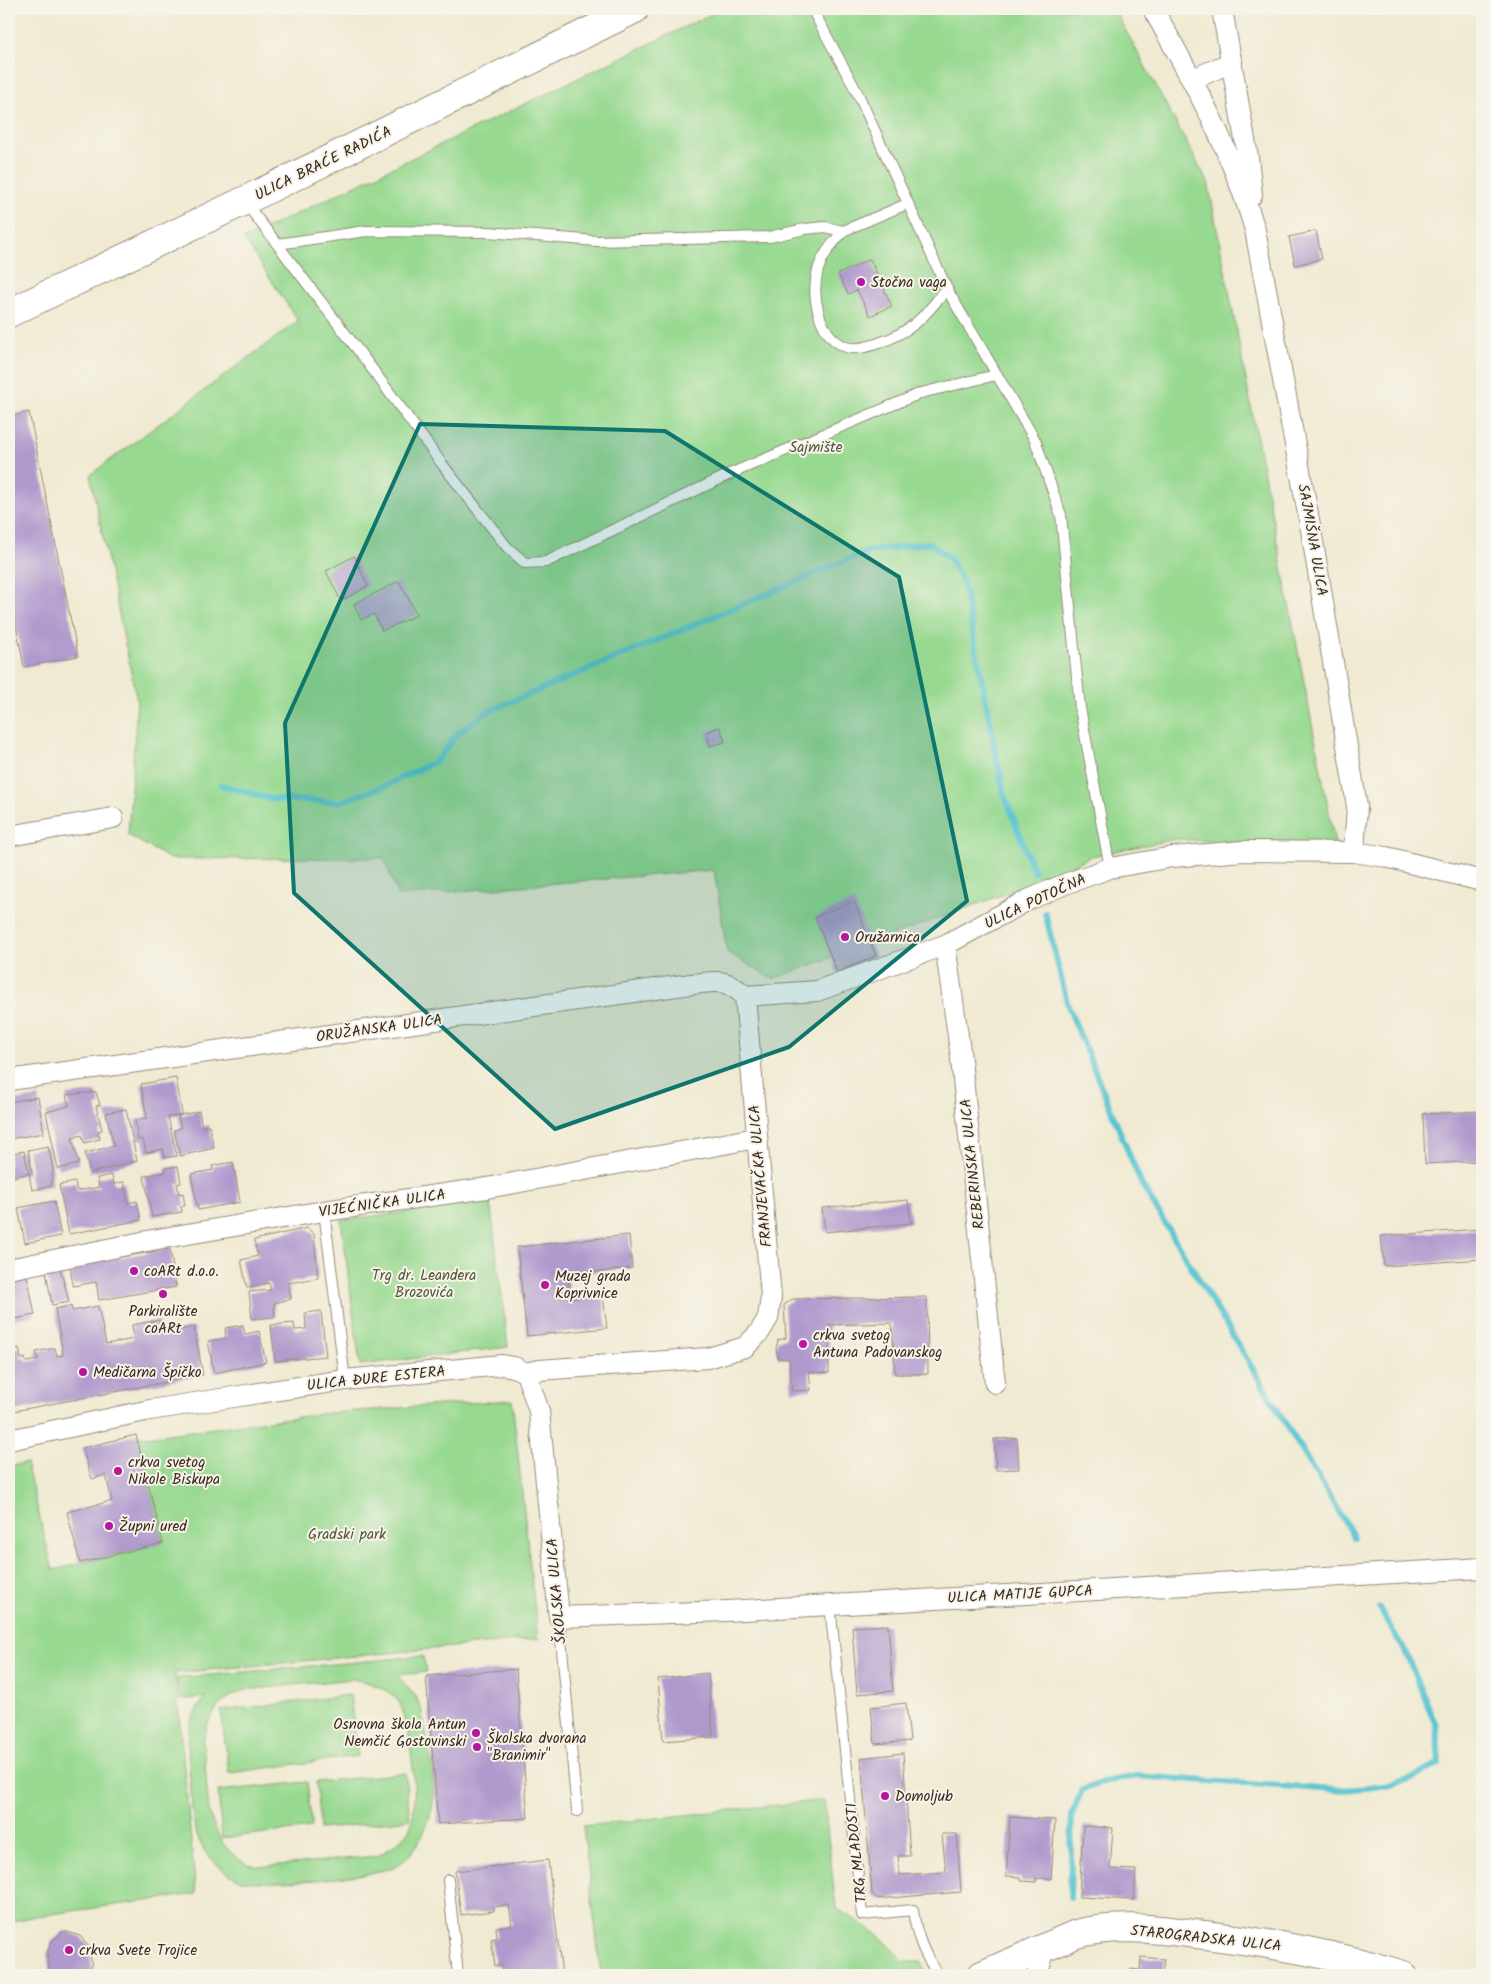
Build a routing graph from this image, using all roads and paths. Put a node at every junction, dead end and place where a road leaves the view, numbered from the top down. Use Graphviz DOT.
graph roads {
  1 [pos="635,9"];
  2 [pos="812,9"];
  3 [pos="1153,9"];
  4 [pos="1222,9"];
  5 [pos="1233,71"];
  6 [pos="1193,79"];
  7 [pos="1203,99"];
  8 [pos="244,201"];
  9 [pos="907,204"];
  10 [pos="842,230"];
  11 [pos="1255,230"];
  12 [pos="278,244"];
  13 [pos="947,288"];
  14 [pos="9,313"];
  15 [pos="996,375"];
  16 [pos="113,818"];
  17 [pos="9,836"];
  18 [pos="1354,852"];
  19 [pos="1110,868"];
  20 [pos="1482,881"];
  21 [pos="945,945"];
  22 [pos="745,996"];
  23 [pos="9,1080"];
  24 [pos="756,1138"];
  25 [pos="324,1210"];
  26 [pos="9,1269"];
  27 [pos="745,1347"];
  28 [pos="526,1373"];
  29 [pos="345,1380"];
  30 [pos="994,1383"];
  31 [pos="9,1440"];
  32 [pos="1482,1568"];
  33 [pos="830,1605"];
  34 [pos="559,1617"];
  35 [pos="577,1811"];
  36 [pos="448,1880"];
  37 [pos="1046,1946"];
  38 [pos="994,1973"];
  39 [pos="458,1975"];
  40 [pos="939,1975"];
  41 [pos="1038,1975"];
  42 [pos="1403,1975"];
  1 -- 8 [label="main road, ULICA BRAĆE RADIĆA"];
  2 -- 9 [label="lane"];
  3 -- 6 [label="street, SAJMIŠNA ULICA"];
  4 -- 5 [label="street, SAJMIŠNA ULICA"];
  5 -- 6 [label="street"];
  5 -- 7 [label="street"];
  5 -- 11 [label="street, SAJMIŠNA ULICA"];
  6 -- 7 [label="street, SAJMIŠNA ULICA"];
  7 -- 11 [label="street, SAJMIŠNA ULICA"];
  8 -- 12 [label="lane"];
  8 -- 14 [label="main road, ULICA BRAĆE RADIĆA"];
  9 -- 10 [label="lane"];
  9 -- 13 [label="lane"];
  10 -- 12 [label="lane"];
  10 -- 13 [label="lane"];
  11 -- 18 [label="street, SAJMIŠNA ULICA"];
  12 -- 15 [label="lane"];
  13 -- 15 [label="lane"];
  15 -- 19 [label="lane"];
  16 -- 17 [label="street"];
  18 -- 19 [label="street, ULICA POTOČNA"];
  18 -- 20 [label="street, ULICA POTOČNA"];
  19 -- 21 [label="street, ULICA POTOČNA"];
  21 -- 22 [label="street, ULICA POTOČNA"];
  21 -- 30 [label="street, REBERINSKA ULICA"];
  22 -- 23 [label="street, ORUŽANSKA ULICA"];
  22 -- 24 [label="street, FRANJEVAČKA ULICA"];
  24 -- 25 [label="street, VIJEĆNIČKA ULICA"];
  24 -- 27 [label="street, FRANJEVAČKA ULICA"];
  25 -- 26 [label="street, VIJEĆNIČKA ULICA"];
  25 -- 29 [label="lane"];
  27 -- 28 [label="street, ULICA ĐURE ESTERA"];
  28 -- 29 [label="street, ULICA ĐURE ESTERA"];
  28 -- 34 [label="street, ŠKOLSKA ULICA"];
  29 -- 31 [label="street, ULICA ĐURE ESTERA"];
  32 -- 33 [label="street, ULICA MATIJE GUPCA"];
  33 -- 34 [label="street, ULICA MATIJE GUPCA"];
  33 -- 40 [label="lane, TRG MLADOSTI"];
  34 -- 35 [label="lane, ŠKOLSKA ULICA"];
  36 -- 39 [label="lane"];
  37 -- 38 [label="main road, STAROGRADSKA ULICA"];
  37 -- 41 [label="street"];
  37 -- 42 [label="main road, STAROGRADSKA ULICA"];
}
